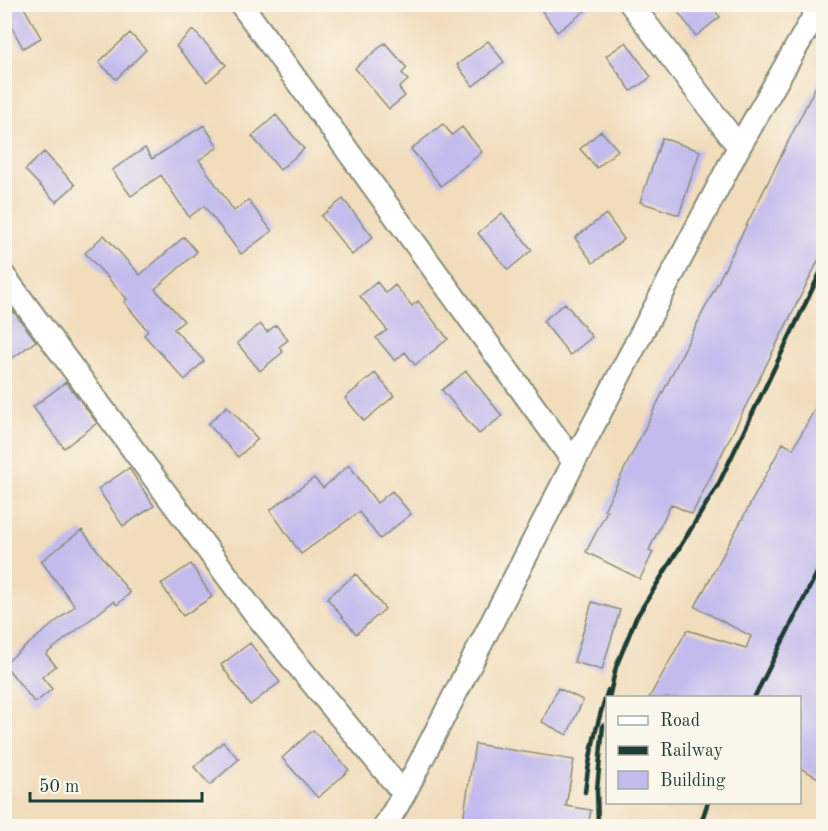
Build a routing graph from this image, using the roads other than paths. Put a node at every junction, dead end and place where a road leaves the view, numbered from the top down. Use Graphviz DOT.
graph roads {
  1 [pos="241,4"];
  2 [pos="631,4"];
  3 [pos="821,4"];
  4 [pos="739,147"];
  5 [pos="4,276"];
  6 [pos="574,462"];
  7 [pos="404,794"];
  8 [pos="385,826"];
  1 -- 6 [label="street"];
  2 -- 4 [label="street"];
  3 -- 4 [label="street"];
  4 -- 6 [label="street"];
  5 -- 7 [label="street"];
  6 -- 7 [label="street"];
  7 -- 8 [label="street"];
}
